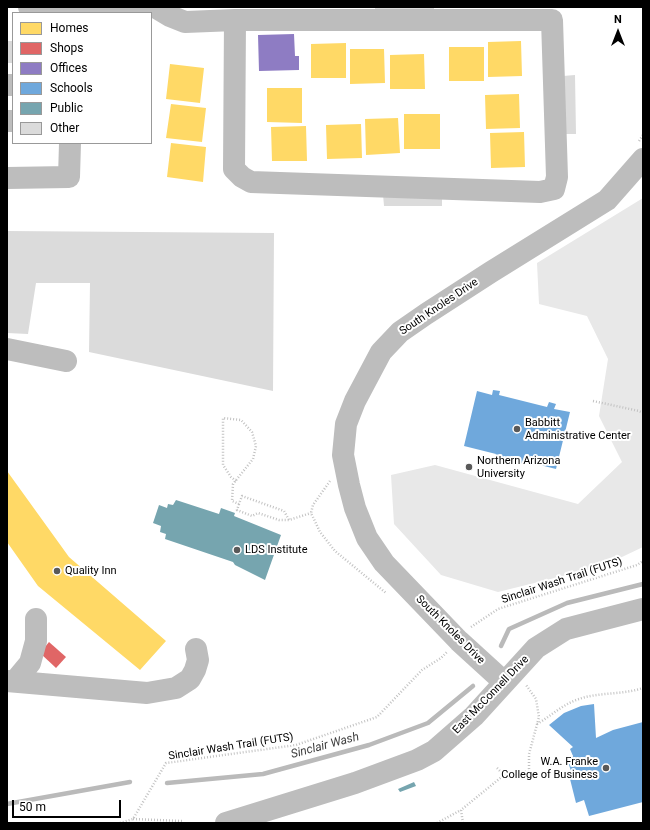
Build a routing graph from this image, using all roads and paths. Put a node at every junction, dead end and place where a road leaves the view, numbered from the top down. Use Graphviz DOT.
graph roads {
  1 [pos="29,7"];
  2 [pos="72,7"];
  3 [pos="235,20"];
  4 [pos="643,135"];
  5 [pos="70,144"];
  6 [pos="641,150"];
  7 [pos="7,178"];
  8 [pos="7,350"];
  9 [pos="66,361"];
  10 [pos="592,401"];
  11 [pos="643,413"];
  12 [pos="330,477"];
  13 [pos="236,481"];
  14 [pos="238,504"];
  15 [pos="311,513"];
  16 [pos="288,520"];
  17 [pos="643,561"];
  18 [pos="391,597"];
  19 [pos="643,609"];
  20 [pos="36,619"];
  21 [pos="459,641"];
  22 [pos="196,649"];
  23 [pos="11,681"];
  24 [pos="514,682"];
  25 [pos="643,688"];
  26 [pos="537,724"];
  27 [pos="497,768"];
  28 [pos="504,776"];
  29 [pos="461,810"];
  30 [pos="133,819"];
  31 [pos="182,821"];
  32 [pos="120,823"];
  33 [pos="226,823"];
  34 [pos="437,823"];
  35 [pos="463,823"];
  1 -- 2 [label="street"];
  2 -- 3 [label="street"];
  3 -- 3 [label="street"];
  4 -- 6 [label="path"];
  5 -- 7 [label="street"];
  6 -- 21 [label="street, South Knoles Drive"];
  8 -- 9 [label="street"];
  10 -- 11 [label="path"];
  12 -- 15 [label="path"];
  13 -- 13 [label="path"];
  13 -- 14 [label="path"];
  14 -- 16 [label="path"];
  14 -- 16 [label="path"];
  15 -- 16 [label="path"];
  15 -- 18 [label="path"];
  17 -- 21 [label="path, Sinclair Wash Trail (FUTS)"];
  19 -- 24 [label="street, East McConnell Drive"];
  20 -- 23 [label="street"];
  21 -- 24 [label="street, South Knoles Drive"];
  21 -- 30 [label="path, Sinclair Wash Trail (FUTS)"];
  22 -- 23 [label="street"];
  24 -- 26 [label="path"];
  24 -- 33 [label="street, East McConnell Drive"];
  25 -- 26 [label="path"];
  26 -- 28 [label="path"];
  27 -- 28 [label="path"];
  28 -- 29 [label="path"];
  29 -- 34 [label="path"];
  29 -- 35 [label="path"];
  30 -- 31 [label="path"];
  30 -- 32 [label="path"];
}
